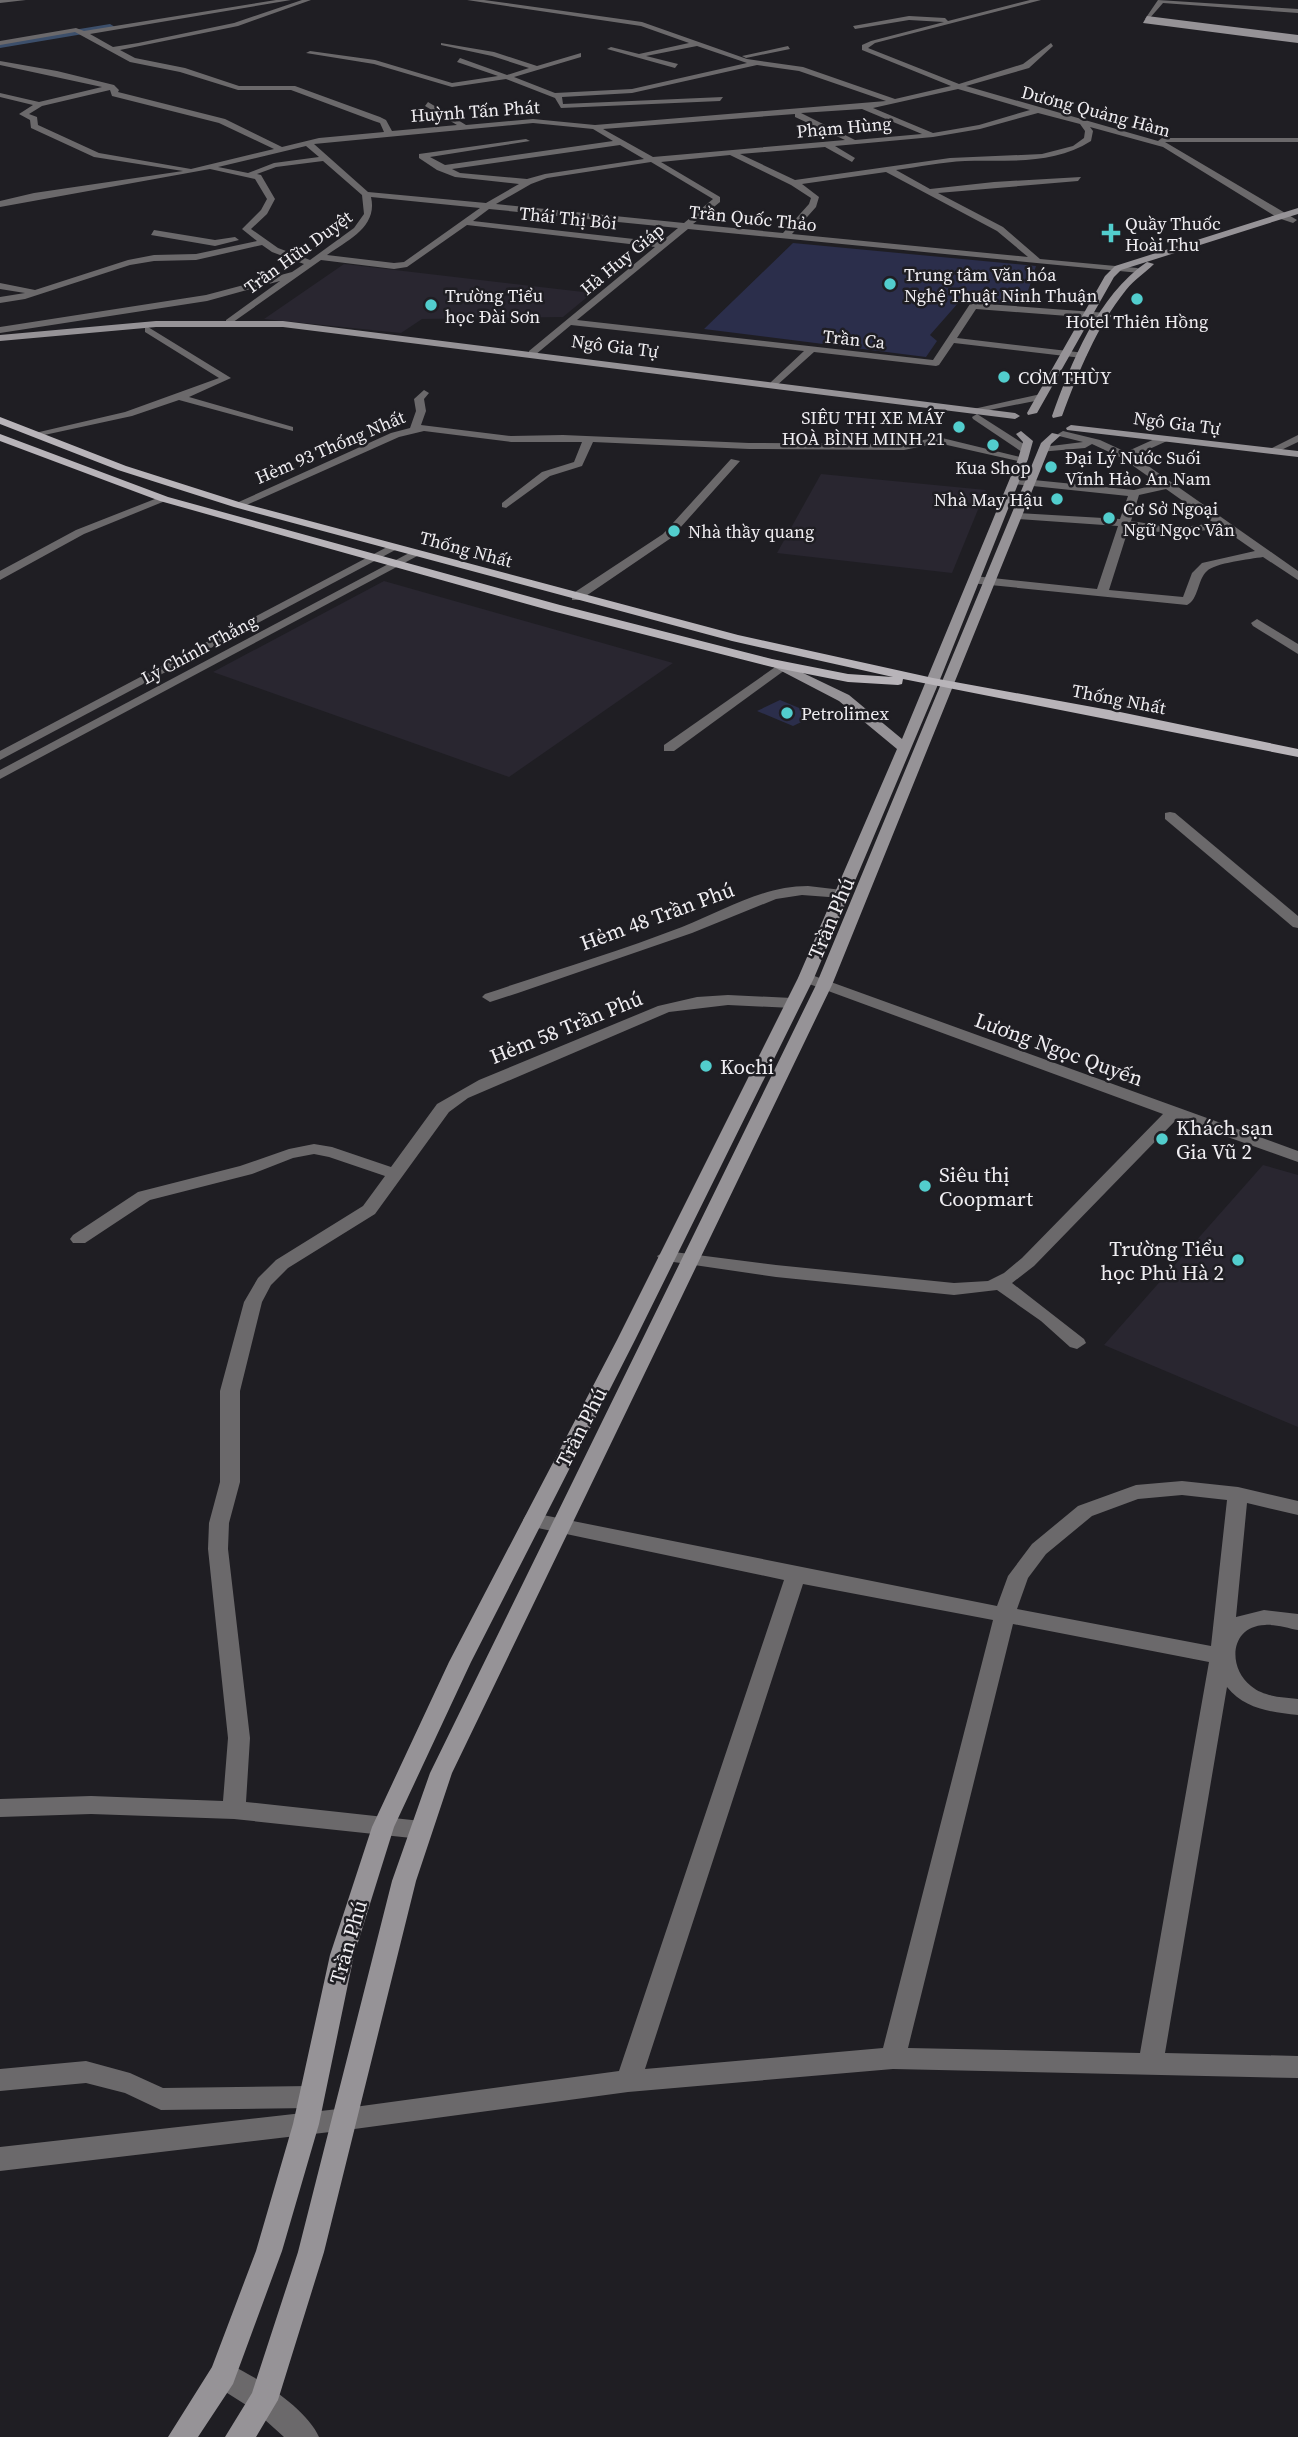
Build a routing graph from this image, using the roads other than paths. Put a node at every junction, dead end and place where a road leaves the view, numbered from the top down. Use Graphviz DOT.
graph roads {
  1 [pos="23,0"];
  2 [pos="288,0"];
  3 [pos="308,0"];
  4 [pos="470,0"];
  5 [pos="1038,0"];
  6 [pos="1162,0"];
  7 [pos="1273,0"];
  8 [pos="0,1"];
  9 [pos="1298,2"];
  10 [pos="1237,3"];
  11 [pos="1298,11"];
  12 [pos="1146,20"];
  13 [pos="956,21"];
  14 [pos="855,27"];
  15 [pos="80,33"];
  16 [pos="1298,39"];
  17 [pos="443,44"];
  18 [pos="696,44"];
  19 [pos="0,45"];
  20 [pos="1051,45"];
  21 [pos="788,48"];
  22 [pos="113,49"];
  23 [pos="611,50"];
  24 [pos="310,53"];
  25 [pos="578,55"];
  26 [pos="635,56"];
  27 [pos="736,57"];
  28 [pos="460,60"];
  29 [pos="0,63"];
  30 [pos="758,63"];
  31 [pos="675,66"];
  32 [pos="537,68"];
  33 [pos="507,77"];
  34 [pos="956,87"];
  35 [pos="111,88"];
  36 [pos="0,95"];
  37 [pos="554,95"];
  38 [pos="720,99"];
  39 [pos="893,102"];
  40 [pos="39,104"];
  41 [pos="428,104"];
  42 [pos="561,106"];
  43 [pos="865,107"];
  44 [pos="1036,111"];
  45 [pos="795,113"];
  46 [pos="552,121"];
  47 [pos="496,123"];
  48 [pos="1083,123"];
  49 [pos="463,126"];
  50 [pos="595,127"];
  51 [pos="389,133"];
  52 [pos="933,135"];
  53 [pos="1298,140"];
  54 [pos="526,141"];
  55 [pos="1060,141"];
  56 [pos="1154,141"];
  57 [pos="307,142"];
  58 [pos="622,142"];
  59 [pos="855,142"];
  60 [pos="1085,142"];
  61 [pos="826,144"];
  62 [pos="279,148"];
  63 [pos="545,152"];
  64 [pos="732,153"];
  65 [pos="326,158"];
  66 [pos="651,160"];
  67 [pos="852,160"];
  68 [pos="207,168"];
  69 [pos="440,168"];
  70 [pos="889,170"];
  71 [pos="193,171"];
  72 [pos="251,174"];
  73 [pos="1078,179"];
  74 [pos="528,182"];
  75 [pos="794,183"];
  76 [pos="931,191"];
  77 [pos="366,194"];
  78 [pos="0,195"];
  79 [pos="10,201"];
  80 [pos="0,204"];
  81 [pos="488,206"];
  82 [pos="1281,216"];
  83 [pos="1296,216"];
  84 [pos="468,223"];
  85 [pos="687,227"];
  86 [pos="154,233"];
  87 [pos="785,236"];
  88 [pos="261,243"];
  89 [pos="665,245"];
  90 [pos="314,260"];
  91 [pos="1040,262"];
  92 [pos="111,268"];
  93 [pos="1118,268"];
  94 [pos="1137,271"];
  95 [pos="133,272"];
  96 [pos="292,275"];
  97 [pos="0,286"];
  98 [pos="37,293"];
  99 [pos="22,297"];
  100 [pos="0,300"];
  101 [pos="33,306"];
  102 [pos="43,314"];
  103 [pos="1088,314"];
  104 [pos="1107,316"];
  105 [pos="568,322"];
  106 [pos="53,323"];
  107 [pos="225,325"];
  108 [pos="0,330"];
  109 [pos="148,330"];
  110 [pos="950,340"];
  111 [pos="0,341"];
  112 [pos="811,350"];
  113 [pos="1066,353"];
  114 [pos="1083,355"];
  115 [pos="528,357"];
  116 [pos="772,387"];
  117 [pos="424,393"];
  118 [pos="179,397"];
  119 [pos="1041,397"];
  120 [pos="1031,413"];
  121 [pos="975,414"];
  122 [pos="1011,418"];
  123 [pos="0,420"];
  124 [pos="289,429"];
  125 [pos="415,429"];
  126 [pos="1021,434"];
  127 [pos="39,435"];
  128 [pos="0,438"];
  129 [pos="1298,438"];
  130 [pos="589,439"];
  131 [pos="1048,439"];
  132 [pos="1163,439"];
  133 [pos="1237,448"];
  134 [pos="74,449"];
  135 [pos="1114,449"];
  136 [pos="1273,450"];
  137 [pos="1298,454"];
  138 [pos="1126,456"];
  139 [pos="48,457"];
  140 [pos="735,461"];
  141 [pos="1298,462"];
  142 [pos="1023,482"];
  143 [pos="1166,486"];
  144 [pos="1134,494"];
  145 [pos="164,499"];
  146 [pos="238,505"];
  147 [pos="506,505"];
  148 [pos="215,514"];
  149 [pos="1018,516"];
  150 [pos="1124,523"];
  151 [pos="1222,524"];
  152 [pos="393,548"];
  153 [pos="1264,553"];
  154 [pos="415,554"];
  155 [pos="375,557"];
  156 [pos="397,563"];
  157 [pos="0,576"];
  158 [pos="1298,576"];
  159 [pos="982,581"];
  160 [pos="1102,592"];
  161 [pos="576,597"];
  162 [pos="556,608"];
  163 [pos="1257,623"];
  164 [pos="776,648"];
  165 [pos="1298,650"];
  166 [pos="771,663"];
  167 [pos="146,678"];
  168 [pos="940,683"];
  169 [pos="168,685"];
  170 [pos="669,748"];
  171 [pos="904,748"];
  172 [pos="1298,754"];
  173 [pos="0,756"];
  174 [pos="0,775"];
  175 [pos="1170,816"];
  176 [pos="842,894"];
  177 [pos="1296,921"];
  178 [pos="815,982"];
  179 [pos="490,997"];
  180 [pos="793,1003"];
  181 [pos="1173,1113"];
  182 [pos="1298,1157"];
  183 [pos="395,1174"];
  184 [pos="79,1240"];
  185 [pos="666,1256"];
  186 [pos="690,1259"];
  187 [pos="1001,1284"];
  188 [pos="1077,1343"];
  189 [pos="1238,1494"];
  190 [pos="1298,1508"];
  191 [pos="533,1520"];
  192 [pos="561,1525"];
  193 [pos="796,1575"];
  194 [pos="1005,1613"];
  195 [pos="1298,1622"];
  196 [pos="1221,1656"];
  197 [pos="1298,1707"];
  198 [pos="0,1808"];
  199 [pos="234,1810"];
  200 [pos="383,1827"];
  201 [pos="421,1830"];
  202 [pos="893,2058"];
  203 [pos="1151,2062"];
  204 [pos="1298,2067"];
  205 [pos="0,2080"];
  206 [pos="628,2081"];
  207 [pos="311,2097"];
  208 [pos="347,2119"];
  209 [pos="306,2123"];
  210 [pos="0,2159"];
  211 [pos="223,2375"];
  212 [pos="264,2400"];
  213 [pos="182,2437"];
  214 [pos="239,2437"];
  215 [pos="305,2437"];
  1 -- 8 [label="street"];
  2 -- 15 [label="street"];
  3 -- 22 [label="street"];
  4 -- 18 [label="street"];
  5 -- 13 [label="street"];
  6 -- 10 [label="street"];
  6 -- 12 [label="street"];
  7 -- 9 [label="street"];
  10 -- 11 [label="street"];
  12 -- 16 [label="main road"];
  13 -- 14 [label="street"];
  13 -- 34 [label="street, Dương Quảng Hàm"];
  15 -- 19 [label="street"];
  15 -- 22 [label="street"];
  17 -- 32 [label="street"];
  18 -- 26 [label="street"];
  18 -- 27 [label="street"];
  20 -- 34 [label="street, Huỳnh Tấn Phát"];
  21 -- 27 [label="street"];
  22 -- 51 [label="street"];
  23 -- 26 [label="street"];
  24 -- 33 [label="street"];
  25 -- 32 [label="street"];
  26 -- 31 [label="street"];
  27 -- 30 [label="street"];
  28 -- 33 [label="street"];
  29 -- 35 [label="street"];
  30 -- 37 [label="street"];
  30 -- 39 [label="street"];
  32 -- 33 [label="street"];
  33 -- 37 [label="street"];
  34 -- 39 [label="street, Huỳnh Tấn Phát"];
  34 -- 44 [label="street, Dương Quảng Hàm"];
  35 -- 40 [label="street"];
  35 -- 62 [label="street"];
  36 -- 40 [label="street"];
  37 -- 42 [label="street"];
  38 -- 42 [label="street"];
  39 -- 43 [label="street, Huỳnh Tấn Phát"];
  40 -- 71 [label="street"];
  41 -- 49 [label="street"];
  42 -- 46 [label="street"];
  43 -- 45 [label="street, Huỳnh Tấn Phát"];
  43 -- 52 [label="street"];
  44 -- 48 [label="street, Dương Quảng Hàm"];
  44 -- 52 [label="street, Phạm Hùng"];
  45 -- 50 [label="street, Huỳnh Tấn Phát"];
  45 -- 59 [label="street"];
  46 -- 47 [label="street, Huỳnh Tấn Phát"];
  46 -- 50 [label="street, Huỳnh Tấn Phát"];
  47 -- 49 [label="street, Huỳnh Tấn Phát"];
  47 -- 54 [label="street"];
  48 -- 56 [label="street, Dương Quảng Hàm"];
  48 -- 60 [label="street"];
  49 -- 51 [label="street, Huỳnh Tấn Phát"];
  50 -- 58 [label="street, Hà Huy Giáp"];
  51 -- 57 [label="street, Huỳnh Tấn Phát"];
  52 -- 59 [label="street, Phạm Hùng"];
  53 -- 56 [label="street"];
  54 -- 63 [label="street"];
  54 -- 69 [label="street"];
  55 -- 60 [label="street"];
  56 -- 82 [label="street, Dương Quảng Hàm"];
  57 -- 62 [label="street, Huỳnh Tấn Phát"];
  57 -- 65 [label="street, Trần Hữu Duyệt"];
  58 -- 63 [label="street"];
  58 -- 66 [label="street, Hà Huy Giáp"];
  59 -- 61 [label="street, Phạm Hùng"];
  60 -- 70 [label="street"];
  61 -- 64 [label="street, Phạm Hùng"];
  61 -- 67 [label="street"];
  62 -- 68 [label="street, Huỳnh Tấn Phát"];
  63 -- 69 [label="street"];
  64 -- 66 [label="street, Phạm Hùng"];
  64 -- 75 [label="street"];
  65 -- 72 [label="street"];
  65 -- 77 [label="street, Trần Hữu Duyệt"];
  66 -- 74 [label="street, Phạm Hùng"];
  66 -- 85 [label="street, Hà Huy Giáp"];
  68 -- 71 [label="street, Huỳnh Tấn Phát"];
  68 -- 72 [label="street"];
  69 -- 74 [label="street"];
  70 -- 75 [label="street"];
  70 -- 76 [label="street"];
  71 -- 79 [label="street, Huỳnh Tấn Phát"];
  72 -- 88 [label="street"];
  73 -- 76 [label="street"];
  74 -- 81 [label="street"];
  75 -- 87 [label="street"];
  76 -- 91 [label="street"];
  77 -- 81 [label="street, Trần Quốc Thảo"];
  77 -- 90 [label="street, Trần Hữu Duyệt"];
  78 -- 79 [label="street"];
  79 -- 80 [label="street, Huỳnh Tấn Phát"];
  81 -- 84 [label="street"];
  81 -- 85 [label="street, Trần Quốc Thảo"];
  82 -- 83 [label="main road"];
  82 -- 93 [label="main road"];
  83 -- 94 [label="main road"];
  84 -- 89 [label="street, Thái Thị Bôi"];
  84 -- 90 [label="street"];
  85 -- 87 [label="street, Trần Quốc Thảo"];
  85 -- 89 [label="street, Hà Huy Giáp"];
  86 -- 88 [label="street"];
  87 -- 91 [label="street, Trần Quốc Thảo"];
  88 -- 90 [label="street"];
  88 -- 92 [label="street"];
  89 -- 105 [label="street, Hà Huy Giáp"];
  90 -- 96 [label="street, Trần Hữu Duyệt"];
  91 -- 93 [label="street, Trần Quốc Thảo"];
  92 -- 95 [label="street"];
  92 -- 98 [label="street"];
  93 -- 94 [label="street, Trần Quốc Thảo"];
  93 -- 103 [label="main road"];
  94 -- 104 [label="main road, Trần Phú"];
  96 -- 106 [label="street"];
  96 -- 107 [label="street, Trần Hữu Duyệt"];
  97 -- 98 [label="street"];
  98 -- 99 [label="street"];
  99 -- 100 [label="street"];
  99 -- 101 [label="street"];
  102 -- 106 [label="street"];
  103 -- 104 [label="street, Trần Ca"];
  103 -- 110 [label="street, Trần Ca"];
  103 -- 113 [label="main road"];
  104 -- 114 [label="main road, Trần Phú"];
  105 -- 112 [label="street, Trần Ca"];
  105 -- 115 [label="street, Hà Huy Giáp"];
  106 -- 108 [label="street"];
  107 -- 109 [label="main road, Ngô Gia Tự"];
  107 -- 111 [label="main road, Ngô Gia Tự"];
  107 -- 115 [label="main road, Ngô Gia Tự"];
  109 -- 111 [label="main road, Ngô Gia Tự"];
  109 -- 118 [label="street"];
  110 -- 112 [label="street, Trần Ca"];
  110 -- 113 [label="street"];
  112 -- 116 [label="street"];
  113 -- 114 [label="street"];
  113 -- 119 [label="main road"];
  114 -- 131 [label="main road, Trần Phú"];
  115 -- 116 [label="main road, Ngô Gia Tự"];
  116 -- 121 [label="main road, Ngô Gia Tự"];
  117 -- 125 [label="street"];
  118 -- 124 [label="street"];
  118 -- 127 [label="street"];
  119 -- 120 [label="main road"];
  119 -- 121 [label="street"];
  120 -- 122 [label="main road"];
  120 -- 131 [label="main road"];
  121 -- 122 [label="main road, Ngô Gia Tự"];
  121 -- 131 [label="street"];
  122 -- 126 [label="main road"];
  123 -- 127 [label="main road, Thống Nhất"];
  125 -- 130 [label="street, Hẻm 93 Thống Nhất"];
  125 -- 146 [label="street, Hẻm 93 Thống Nhất"];
  126 -- 131 [label="main road"];
  126 -- 131 [label="main road"];
  127 -- 134 [label="main road, Thống Nhất"];
  128 -- 139 [label="main road, Thống Nhất"];
  129 -- 136 [label="street"];
  130 -- 131 [label="street, Hẻm 93 Thống Nhất"];
  130 -- 147 [label="street"];
  131 -- 132 [label="main road, Ngô Gia Tự"];
  131 -- 135 [label="street"];
  131 -- 135 [label="street"];
  131 -- 142 [label="main road, Trần Phú"];
  132 -- 133 [label="main road, Ngô Gia Tự"];
  132 -- 138 [label="street"];
  133 -- 136 [label="main road, Ngô Gia Tự"];
  133 -- 141 [label="main road, Ngô Gia Tự"];
  134 -- 139 [label="main road"];
  134 -- 146 [label="main road, Thống Nhất"];
  135 -- 138 [label="street"];
  136 -- 137 [label="main road, Ngô Gia Tự"];
  138 -- 143 [label="street"];
  139 -- 145 [label="main road, Thống Nhất"];
  140 -- 161 [label="street"];
  142 -- 144 [label="street"];
  142 -- 149 [label="main road, Trần Phú"];
  142 -- 159 [label="main road, Trần Phú"];
  143 -- 144 [label="street"];
  143 -- 151 [label="street"];
  144 -- 150 [label="street"];
  145 -- 148 [label="main road, Thống Nhất"];
  145 -- 157 [label="street"];
  146 -- 148 [label="main road"];
  146 -- 152 [label="main road, Thống Nhất"];
  148 -- 155 [label="main road, Thống Nhất"];
  149 -- 150 [label="street"];
  149 -- 159 [label="main road, Trần Phú"];
  150 -- 151 [label="street"];
  150 -- 160 [label="street"];
  151 -- 153 [label="street"];
  152 -- 154 [label="main road, Thống Nhất"];
  152 -- 155 [label="street, Lý Chính Thắng"];
  153 -- 158 [label="street"];
  153 -- 160 [label="street"];
  154 -- 156 [label="street, Lý Chính Thắng"];
  154 -- 161 [label="main road, Thống Nhất"];
  155 -- 156 [label="main road, Thống Nhất"];
  155 -- 167 [label="street, Lý Chính Thắng"];
  156 -- 162 [label="main road, Thống Nhất"];
  156 -- 169 [label="street, Lý Chính Thắng"];
  159 -- 160 [label="street"];
  159 -- 168 [label="main road, Trần Phú"];
  161 -- 162 [label="main road"];
  161 -- 164 [label="main road, Thống Nhất"];
  162 -- 166 [label="main road, Thống Nhất"];
  163 -- 165 [label="street"];
  164 -- 166 [label="main road"];
  164 -- 168 [label="main road, Thống Nhất"];
  166 -- 168 [label="main road, Thống Nhất"];
  166 -- 170 [label="street"];
  166 -- 171 [label="main road"];
  167 -- 169 [label="street"];
  167 -- 173 [label="street, Lý Chính Thắng"];
  168 -- 171 [label="main road, Trần Phú"];
  168 -- 172 [label="main road, Thống Nhất"];
  168 -- 178 [label="main road, Trần Phú"];
  169 -- 174 [label="street, Lý Chính Thắng"];
  171 -- 176 [label="main road, Trần Phú"];
  175 -- 177 [label="street"];
  176 -- 178 [label="main road, Trần Phú"];
  176 -- 179 [label="street, Hẻm 48 Trần Phú"];
  178 -- 180 [label="main road, Trần Phú"];
  178 -- 181 [label="street, Lương Ngọc Quyến"];
  178 -- 186 [label="main road, Trần Phú"];
  180 -- 183 [label="street, Hẻm 58 Trần Phú"];
  180 -- 185 [label="main road, Trần Phú"];
  181 -- 182 [label="street, Lương Ngọc Quyến"];
  181 -- 187 [label="street"];
  183 -- 184 [label="street"];
  183 -- 199 [label="street, Hẻm 58 Trần Phú"];
  185 -- 186 [label="street"];
  185 -- 191 [label="main road, Trần Phú"];
  186 -- 187 [label="street"];
  186 -- 192 [label="main road, Trần Phú"];
  187 -- 188 [label="street"];
  189 -- 190 [label="street"];
  189 -- 194 [label="street"];
  189 -- 196 [label="street"];
  191 -- 192 [label="street"];
  191 -- 200 [label="main road, Trần Phú"];
  192 -- 193 [label="street"];
  192 -- 201 [label="main road, Trần Phú"];
  193 -- 194 [label="street"];
  193 -- 206 [label="street"];
  194 -- 196 [label="street"];
  194 -- 202 [label="street"];
  195 -- 196 [label="street"];
  196 -- 197 [label="street"];
  196 -- 203 [label="street"];
  198 -- 199 [label="street"];
  199 -- 200 [label="street"];
  200 -- 201 [label="street"];
  200 -- 207 [label="main road, Trần Phú"];
  201 -- 208 [label="main road, Trần Phú"];
  202 -- 203 [label="street"];
  202 -- 206 [label="street"];
  203 -- 204 [label="street"];
  205 -- 207 [label="street"];
  206 -- 208 [label="street"];
  207 -- 209 [label="main road, Trần Phú"];
  208 -- 209 [label="street"];
  208 -- 212 [label="main road, Trần Phú"];
  209 -- 210 [label="street"];
  209 -- 211 [label="main road, Trần Phú"];
  211 -- 212 [label="street"];
  211 -- 213 [label="main road, Trần Phú"];
  212 -- 214 [label="main road, Trần Phú"];
  212 -- 215 [label="street"];
}
